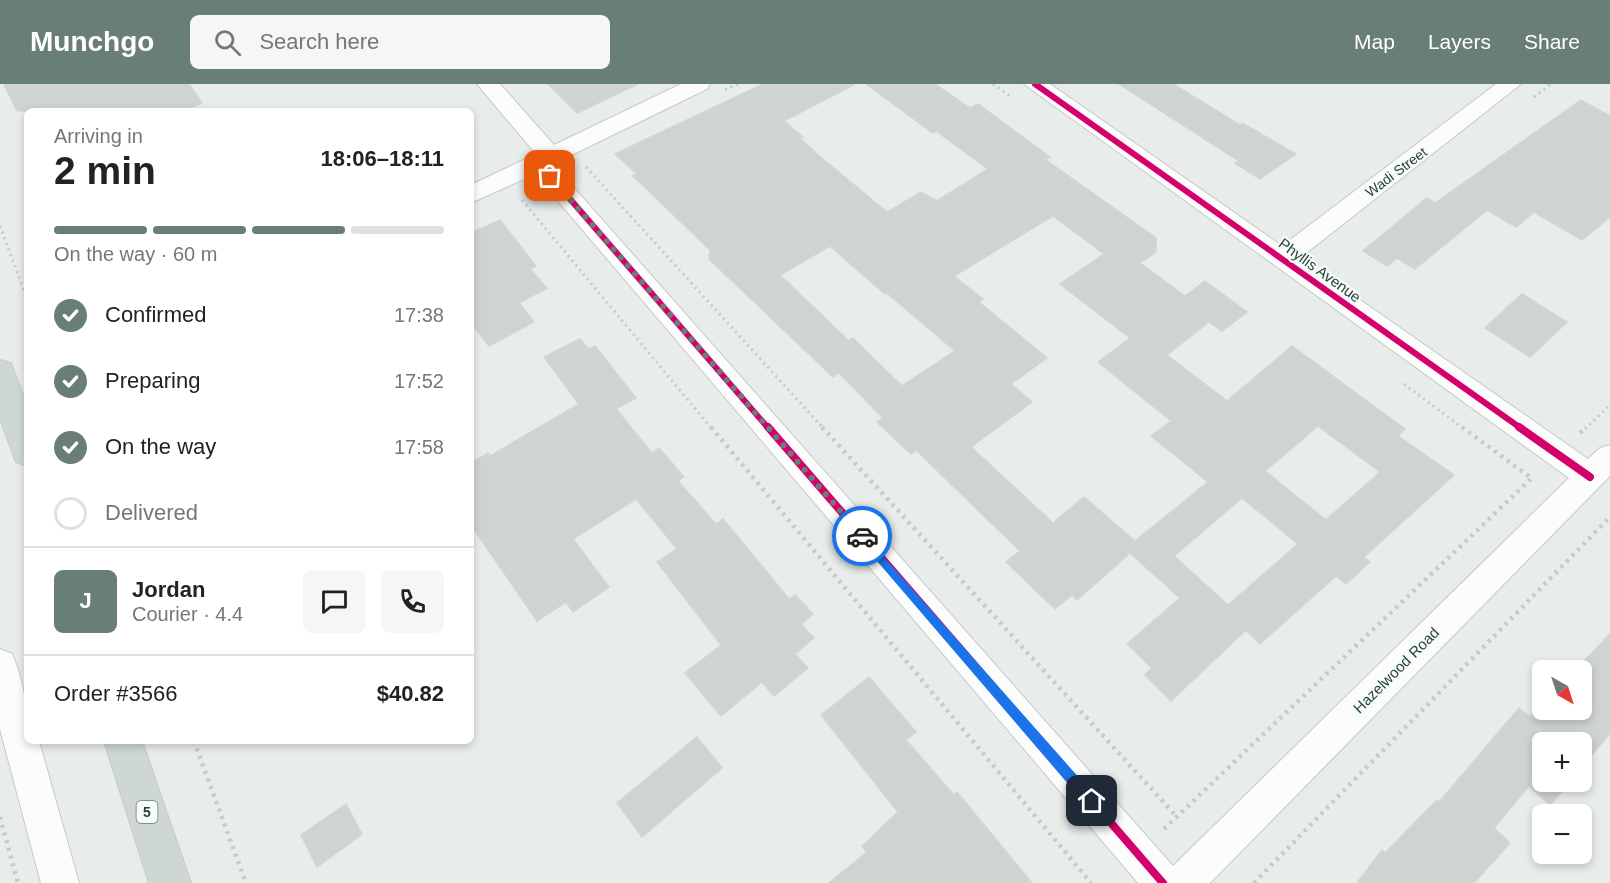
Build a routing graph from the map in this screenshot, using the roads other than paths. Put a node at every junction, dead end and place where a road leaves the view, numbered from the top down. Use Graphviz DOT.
graph roads {
  1 [pos="488,84"];
  2 [pos="699,84"];
  3 [pos="1035,84"];
  4 [pos="1510,84"];
  5 [pos="545,159"];
  6 [pos="474,194"];
  7 [pos="1281,259"];
  8 [pos="0,372"];
  9 [pos="21,410"];
  10 [pos="24,431"];
  11 [pos="1600,467"];
  12 [pos="0,665"];
  13 [pos="124,744"];
  14 [pos="60,883"];
  15 [pos="170,883"];
  16 [pos="1163,883"];
  17 [pos="1183,883"];
  1 -- 5 [label="street"];
  2 -- 5 [label="street"];
  3 -- 7 [label="street, Phyllis Avenue"];
  4 -- 7 [label="street, Wadi Street"];
  5 -- 6 [label="street"];
  5 -- 16 [label="street"];
  7 -- 11 [label="street, Phyllis Avenue"];
  8 -- 9 [label="main road"];
  9 -- 10 [label="main road"];
  11 -- 17 [label="street, Hazelwood Road"];
  12 -- 14 [label="street"];
  13 -- 15 [label="main road, 5"];
}
